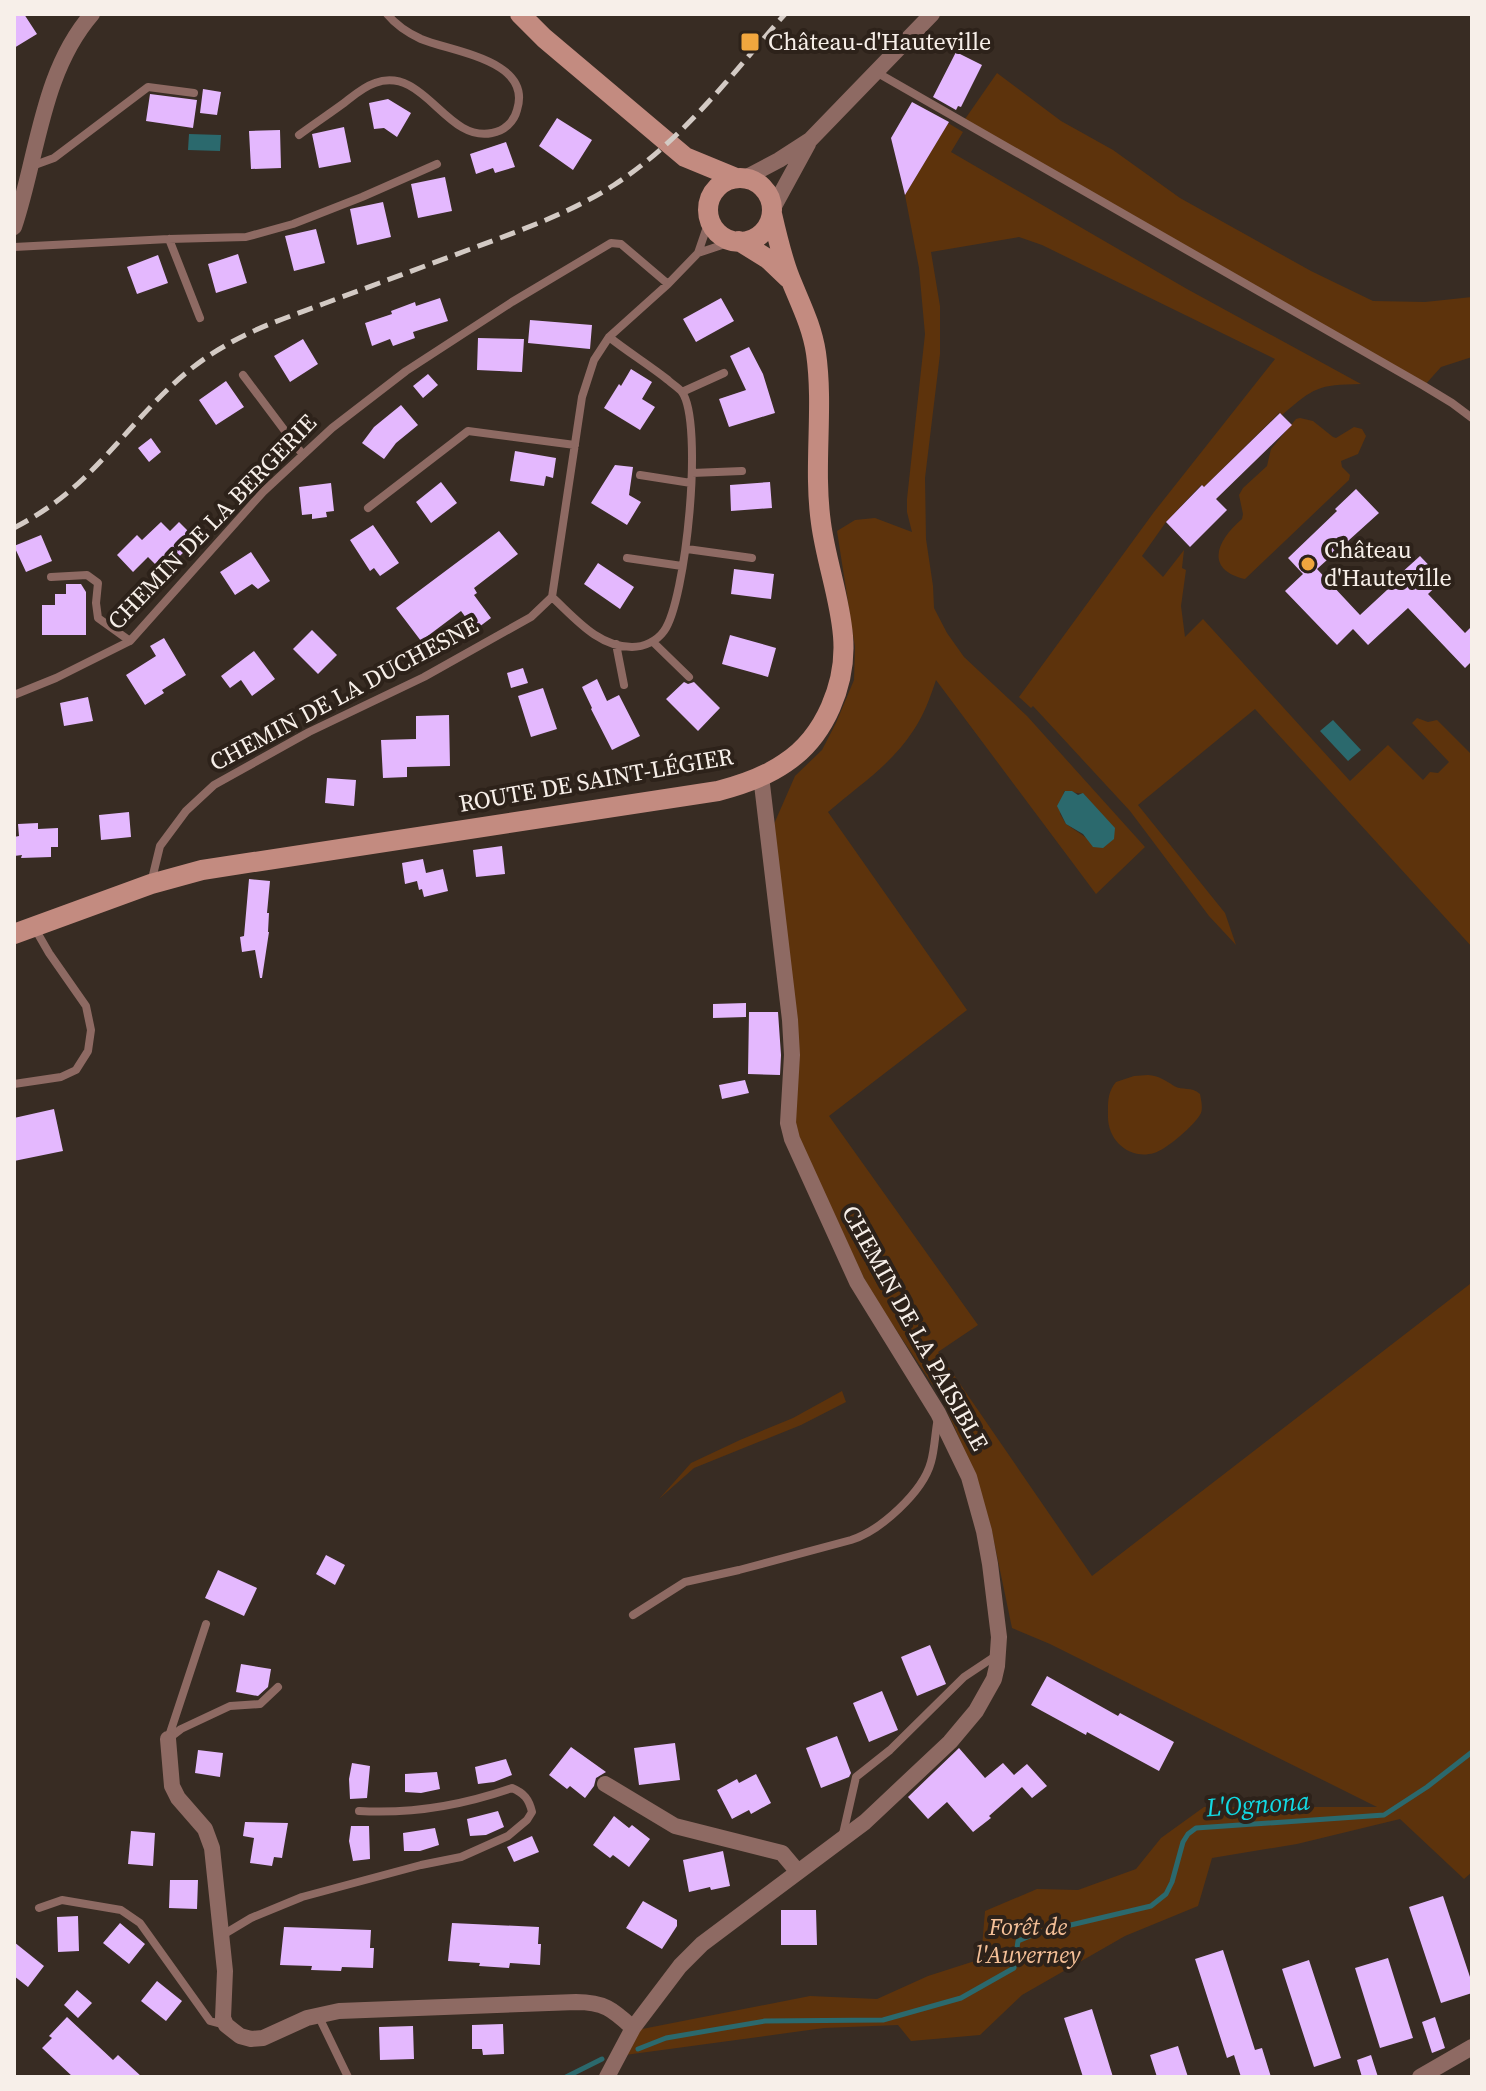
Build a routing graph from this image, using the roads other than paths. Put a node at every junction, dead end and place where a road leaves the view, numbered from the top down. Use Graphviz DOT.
graph roads {
  1 [pos="92,14"];
  2 [pos="387,14"];
  3 [pos="520,14"];
  4 [pos="932,14"];
  5 [pos="876,72"];
  6 [pos="194,93"];
  7 [pos="299,135"];
  8 [pos="810,140"];
  9 [pos="685,157"];
  10 [pos="437,164"];
  11 [pos="31,167"];
  12 [pos="741,178"];
  13 [pos="709,212"];
  14 [pos="772,212"];
  15 [pos="14,227"];
  16 [pos="169,239"];
  17 [pos="736,241"];
  18 [pos="14,247"];
  19 [pos="698,253"];
  20 [pos="791,281"];
  21 [pos="668,284"];
  22 [pos="200,318"];
  23 [pos="609,337"];
  24 [pos="724,373"];
  25 [pos="243,375"];
  26 [pos="682,392"];
  27 [pos="1472,418"];
  28 [pos="575,445"];
  29 [pos="303,455"];
  30 [pos="742,471"];
  31 [pos="640,475"];
  32 [pos="691,478"];
  33 [pos="368,508"];
  34 [pos="687,549"];
  35 [pos="627,558"];
  36 [pos="752,558"];
  37 [pos="682,566"];
  38 [pos="51,577"];
  39 [pos="552,597"];
  40 [pos="130,641"];
  41 [pos="653,642"];
  42 [pos="616,644"];
  43 [pos="689,677"];
  44 [pos="624,685"];
  45 [pos="14,695"];
  46 [pos="761,776"];
  47 [pos="151,884"];
  48 [pos="34,927"];
  49 [pos="14,934"];
  50 [pos="14,1084"];
  51 [pos="938,1413"];
  52 [pos="633,1615"];
  53 [pos="206,1624"];
  54 [pos="999,1645"];
  55 [pos="278,1687"];
  56 [pos="168,1739"];
  57 [pos="605,1784"];
  58 [pos="359,1811"];
  59 [pos="842,1839"];
  60 [pos="798,1872"];
  61 [pos="39,1908"];
  62 [pos="221,1937"];
  63 [pos="318,2015"];
  64 [pos="226,2025"];
  65 [pos="633,2028"];
  66 [pos="1472,2047"];
  67 [pos="348,2077"];
  68 [pos="607,2077"];
  69 [pos="1420,2077"];
  1 -- 11 [label="street"];
  2 -- 7 [label="lane"];
  3 -- 9 [label="main road"];
  4 -- 5 [label="street"];
  5 -- 8 [label="street"];
  5 -- 27 [label="lane"];
  6 -- 11 [label="lane"];
  8 -- 12 [label="street"];
  8 -- 14 [label="street"];
  9 -- 12 [label="main road"];
  9 -- 13 [label="main road"];
  10 -- 16 [label="lane"];
  11 -- 15 [label="street"];
  12 -- 13 [label="main road"];
  12 -- 14 [label="main road"];
  13 -- 17 [label="main road"];
  13 -- 19 [label="lane"];
  14 -- 17 [label="main road"];
  14 -- 20 [label="main road, ROUTE DE SAINT-LÉGIER"];
  16 -- 18 [label="lane"];
  16 -- 22 [label="lane"];
  17 -- 19 [label="lane"];
  17 -- 20 [label="main road, ROUTE DE SAINT-LÉGIER"];
  19 -- 21 [label="lane"];
  20 -- 46 [label="main road, ROUTE DE SAINT-LÉGIER"];
  21 -- 23 [label="lane"];
  21 -- 29 [label="lane, CHEMIN DE LA BERGERIE"];
  23 -- 26 [label="lane"];
  23 -- 28 [label="lane"];
  24 -- 26 [label="lane"];
  25 -- 29 [label="lane"];
  26 -- 32 [label="lane"];
  28 -- 33 [label="lane"];
  28 -- 39 [label="lane"];
  29 -- 40 [label="lane, CHEMIN DE LA BERGERIE"];
  30 -- 32 [label="lane"];
  31 -- 32 [label="lane"];
  32 -- 34 [label="lane"];
  34 -- 36 [label="lane"];
  34 -- 37 [label="lane"];
  35 -- 37 [label="lane"];
  37 -- 41 [label="lane"];
  38 -- 40 [label="lane"];
  39 -- 42 [label="lane"];
  39 -- 47 [label="lane, CHEMIN DE LA DUCHESNE"];
  40 -- 45 [label="lane, CHEMIN DE LA BERGERIE"];
  41 -- 42 [label="lane"];
  41 -- 43 [label="lane"];
  42 -- 44 [label="lane"];
  46 -- 47 [label="main road, ROUTE DE SAINT-LÉGIER"];
  46 -- 51 [label="street, CHEMIN DE LA PAISIBLE"];
  47 -- 48 [label="main road, ROUTE DE SAINT-LÉGIER"];
  48 -- 49 [label="main road, ROUTE DE SAINT-LÉGIER"];
  48 -- 50 [label="lane"];
  51 -- 52 [label="lane"];
  51 -- 54 [label="street, CHEMIN DE LA PAISIBLE"];
  53 -- 56 [label="lane"];
  54 -- 59 [label="street, CHEMIN DE LA PAISIBLE"];
  54 -- 59 [label="lane"];
  55 -- 56 [label="lane"];
  56 -- 62 [label="street"];
  57 -- 60 [label="street"];
  58 -- 62 [label="lane"];
  59 -- 60 [label="street, CHEMIN DE LA PAISIBLE"];
  60 -- 65 [label="street, CHEMIN DE LA PAISIBLE"];
  61 -- 64 [label="lane"];
  62 -- 64 [label="street"];
  63 -- 64 [label="street"];
  63 -- 65 [label="street"];
  63 -- 67 [label="lane"];
  65 -- 68 [label="street, CHEMIN DE LA PAISIBLE"];
  66 -- 69 [label="street"];
}
